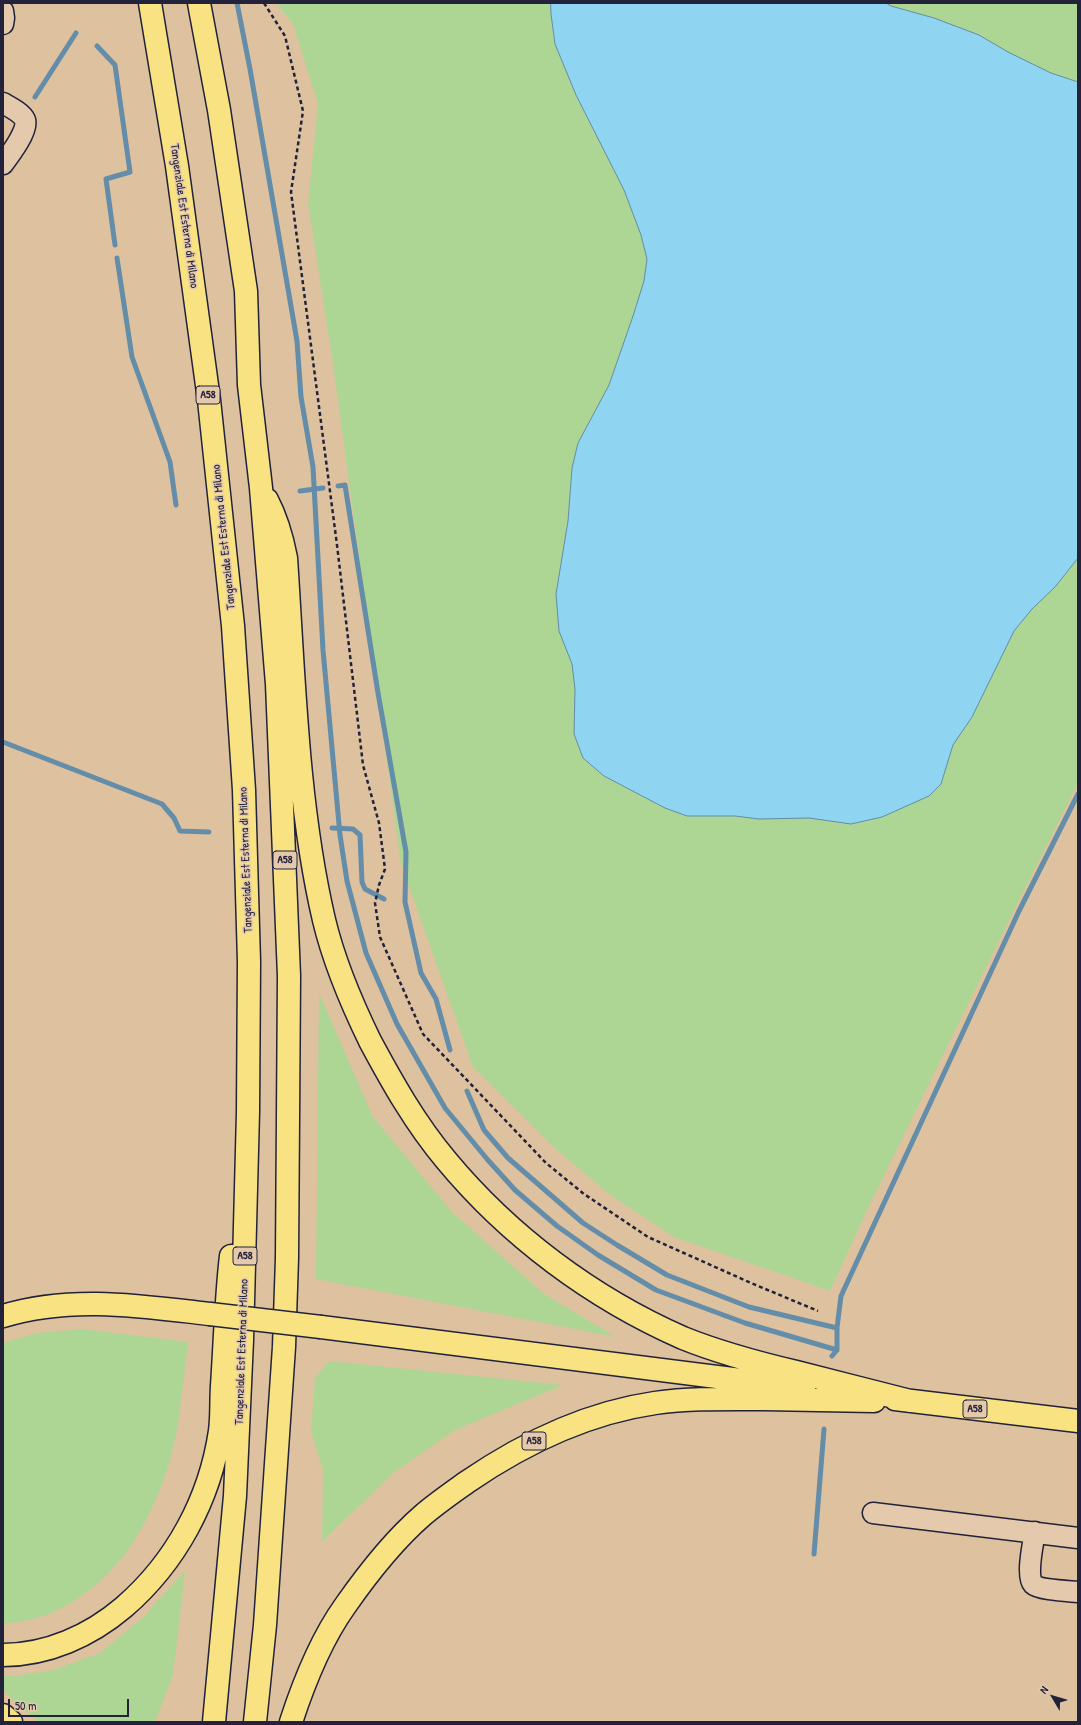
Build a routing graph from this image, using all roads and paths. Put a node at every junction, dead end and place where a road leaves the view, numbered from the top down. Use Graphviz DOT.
graph roads {
  1 [pos="150,3"];
  2 [pos="199,3"];
  3 [pos="264,3"];
  4 [pos="3,11"];
  5 [pos="3,24"];
  6 [pos="3,103"];
  7 [pos="3,164"];
  8 [pos="261,488"];
  9 [pos="248,1112"];
  10 [pos="818,1311"];
  11 [pos="3,1316"];
  12 [pos="910,1401"];
  13 [pos="1078,1420"];
  14 [pos="874,1513"];
  15 [pos="1035,1532"];
  16 [pos="1078,1538"];
  17 [pos="1078,1592"];
  18 [pos="3,1655"];
  19 [pos="3,1715"];
  20 [pos="11,1722"];
  21 [pos="214,1722"];
  22 [pos="254,1722"];
  23 [pos="291,1722"];
  1 -- 9 [label="highway, Tangenziale Est Esterna di Milano / A58"];
  2 -- 8 [label="highway, A58"];
  3 -- 10 [label="path"];
  4 -- 5 [label="lane"];
  6 -- 7 [label="lane"];
  8 -- 12 [label="highway, A58"];
  8 -- 22 [label="highway, A58"];
  9 -- 18 [label="highway, A58"];
  9 -- 21 [label="highway, Tangenziale Est Esterna di Milano / A58"];
  11 -- 12 [label="highway, A58, bridge"];
  12 -- 13 [label="highway, A58"];
  12 -- 23 [label="highway, A58"];
  14 -- 15 [label="lane"];
  15 -- 16 [label="lane"];
  15 -- 17 [label="lane"];
  19 -- 20 [label="highway"];
}
